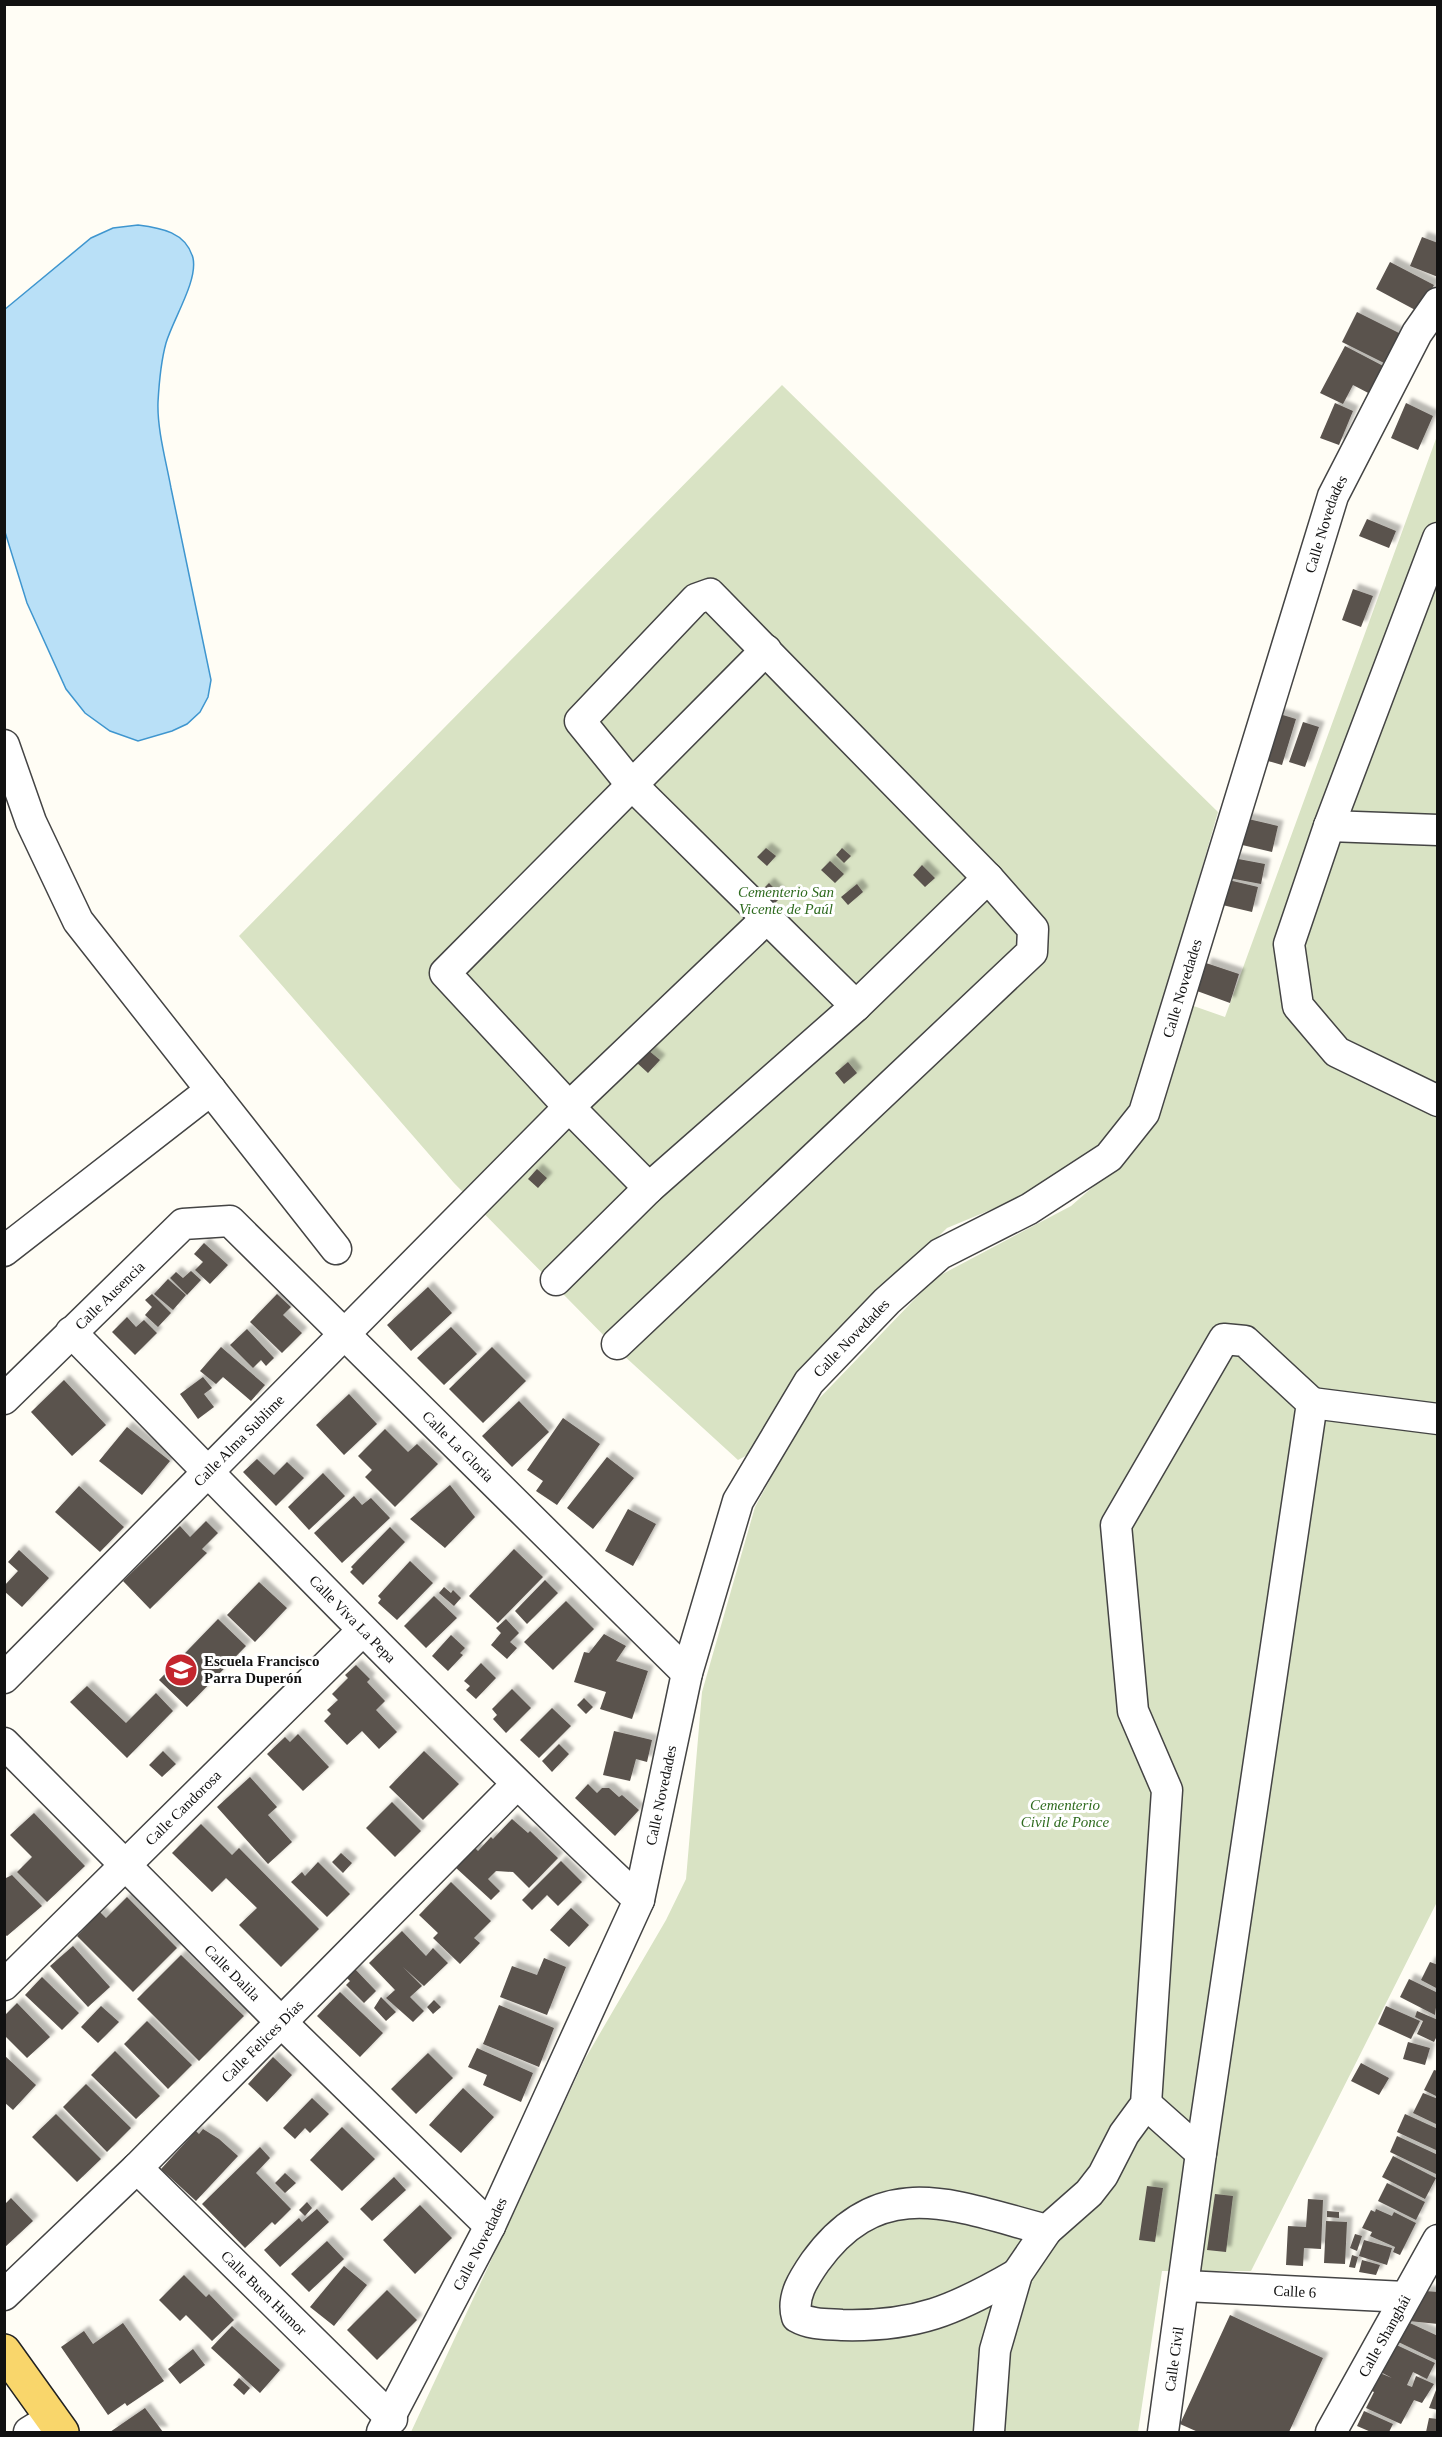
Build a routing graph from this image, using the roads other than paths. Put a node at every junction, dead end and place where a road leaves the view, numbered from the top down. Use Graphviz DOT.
graph roads {
  1 [pos="1437,303"];
  2 [pos="1427,337"];
  3 [pos="1436,544"];
  4 [pos="766,650"];
  5 [pos="4,746"];
  6 [pos="632,784"];
  7 [pos="1329,826"];
  8 [pos="1437,830"];
  9 [pos="988,878"];
  10 [pos="766,919"];
  11 [pos="856,1006"];
  12 [pos="211,1090"];
  13 [pos="1436,1097"];
  14 [pos="569,1107"];
  15 [pos="649,1188"];
  16 [pos="230,1221"];
  17 [pos="336,1249"];
  18 [pos="4,1251"];
  19 [pos="556,1280"];
  20 [pos="71,1332"];
  21 [pos="343,1333"];
  22 [pos="617,1344"];
  23 [pos="4,1400"];
  24 [pos="1312,1403"];
  25 [pos="1437,1419"];
  26 [pos="208,1472"];
  27 [pos="362,1631"];
  28 [pos="687,1673"];
  29 [pos="4,1678"];
  30 [pos="4,1743"];
  31 [pos="516,1785"];
  32 [pos="125,1863"];
  33 [pos="639,1900"];
  34 [pos="4,1985"];
  35 [pos="280,2021"];
  36 [pos="1146,2104"];
  37 [pos="1201,2153"];
  38 [pos="137,2168"];
  39 [pos="490,2226"];
  40 [pos="1047,2230"];
  41 [pos="1437,2240"];
  42 [pos="1017,2274"];
  43 [pos="1421,2282"];
  44 [pos="1185,2286"];
  45 [pos="4,2295"];
  46 [pos="4,2351"];
  47 [pos="387,2426"];
  48 [pos="48,2428"];
  49 [pos="989,2433"];
  50 [pos="1163,2433"];
  51 [pos="1331,2433"];
  1 -- 2 [label="street, Calle Novedades"];
  2 -- 28 [label="street, Calle Novedades"];
  3 -- 7 [label="street"];
  4 -- 6 [label="street"];
  4 -- 6 [label="street"];
  4 -- 9 [label="street"];
  5 -- 12 [label="street"];
  6 -- 10 [label="street"];
  6 -- 14 [label="street"];
  7 -- 8 [label="street"];
  7 -- 13 [label="street"];
  9 -- 11 [label="street"];
  9 -- 22 [label="street"];
  10 -- 11 [label="street"];
  10 -- 14 [label="street, Calle Alma Sublime"];
  11 -- 15 [label="street"];
  12 -- 17 [label="street"];
  12 -- 18 [label="street"];
  14 -- 15 [label="street"];
  14 -- 21 [label="street, Calle Alma Sublime"];
  15 -- 19 [label="street"];
  16 -- 20 [label="street, Calle Ausencia"];
  16 -- 21 [label="street, Calle La Gloria"];
  20 -- 23 [label="street, Calle Ausencia"];
  20 -- 26 [label="street, Calle Viva La Pepa"];
  21 -- 26 [label="street, Calle Alma Sublime"];
  21 -- 28 [label="street, Calle La Gloria"];
  24 -- 25 [label="street"];
  24 -- 36 [label="street"];
  24 -- 37 [label="street, Calle Civil"];
  26 -- 27 [label="street, Calle Viva La Pepa"];
  26 -- 29 [label="street, Calle Alma Sublime"];
  27 -- 31 [label="street, Calle Viva La Pepa"];
  27 -- 32 [label="street, Calle Candorosa"];
  28 -- 33 [label="street, Calle Novedades"];
  30 -- 32 [label="street, Calle Dalila"];
  31 -- 33 [label="street, Calle Viva La Pepa"];
  31 -- 35 [label="street, Calle Felices Días"];
  32 -- 34 [label="street, Calle Candorosa"];
  32 -- 35 [label="street, Calle Dalila"];
  33 -- 39 [label="street, Calle Novedades"];
  35 -- 38 [label="street, Calle Felices Días"];
  35 -- 39 [label="street, Calle Dalila"];
  36 -- 37 [label="street"];
  36 -- 40 [label="street"];
  37 -- 44 [label="street, Calle Civil"];
  38 -- 45 [label="street, Calle Felices Días"];
  38 -- 47 [label="street, Calle Buen Humor"];
  39 -- 47 [label="street, Calle Novedades"];
  40 -- 42 [label="street"];
  40 -- 42 [label="street"];
  41 -- 43 [label="street, Calle Shanghái"];
  42 -- 49 [label="street"];
  43 -- 44 [label="street, Calle 6"];
  43 -- 51 [label="street, Calle Shanghái"];
  44 -- 50 [label="street, Calle Civil"];
  46 -- 48 [label="main road"];
}
